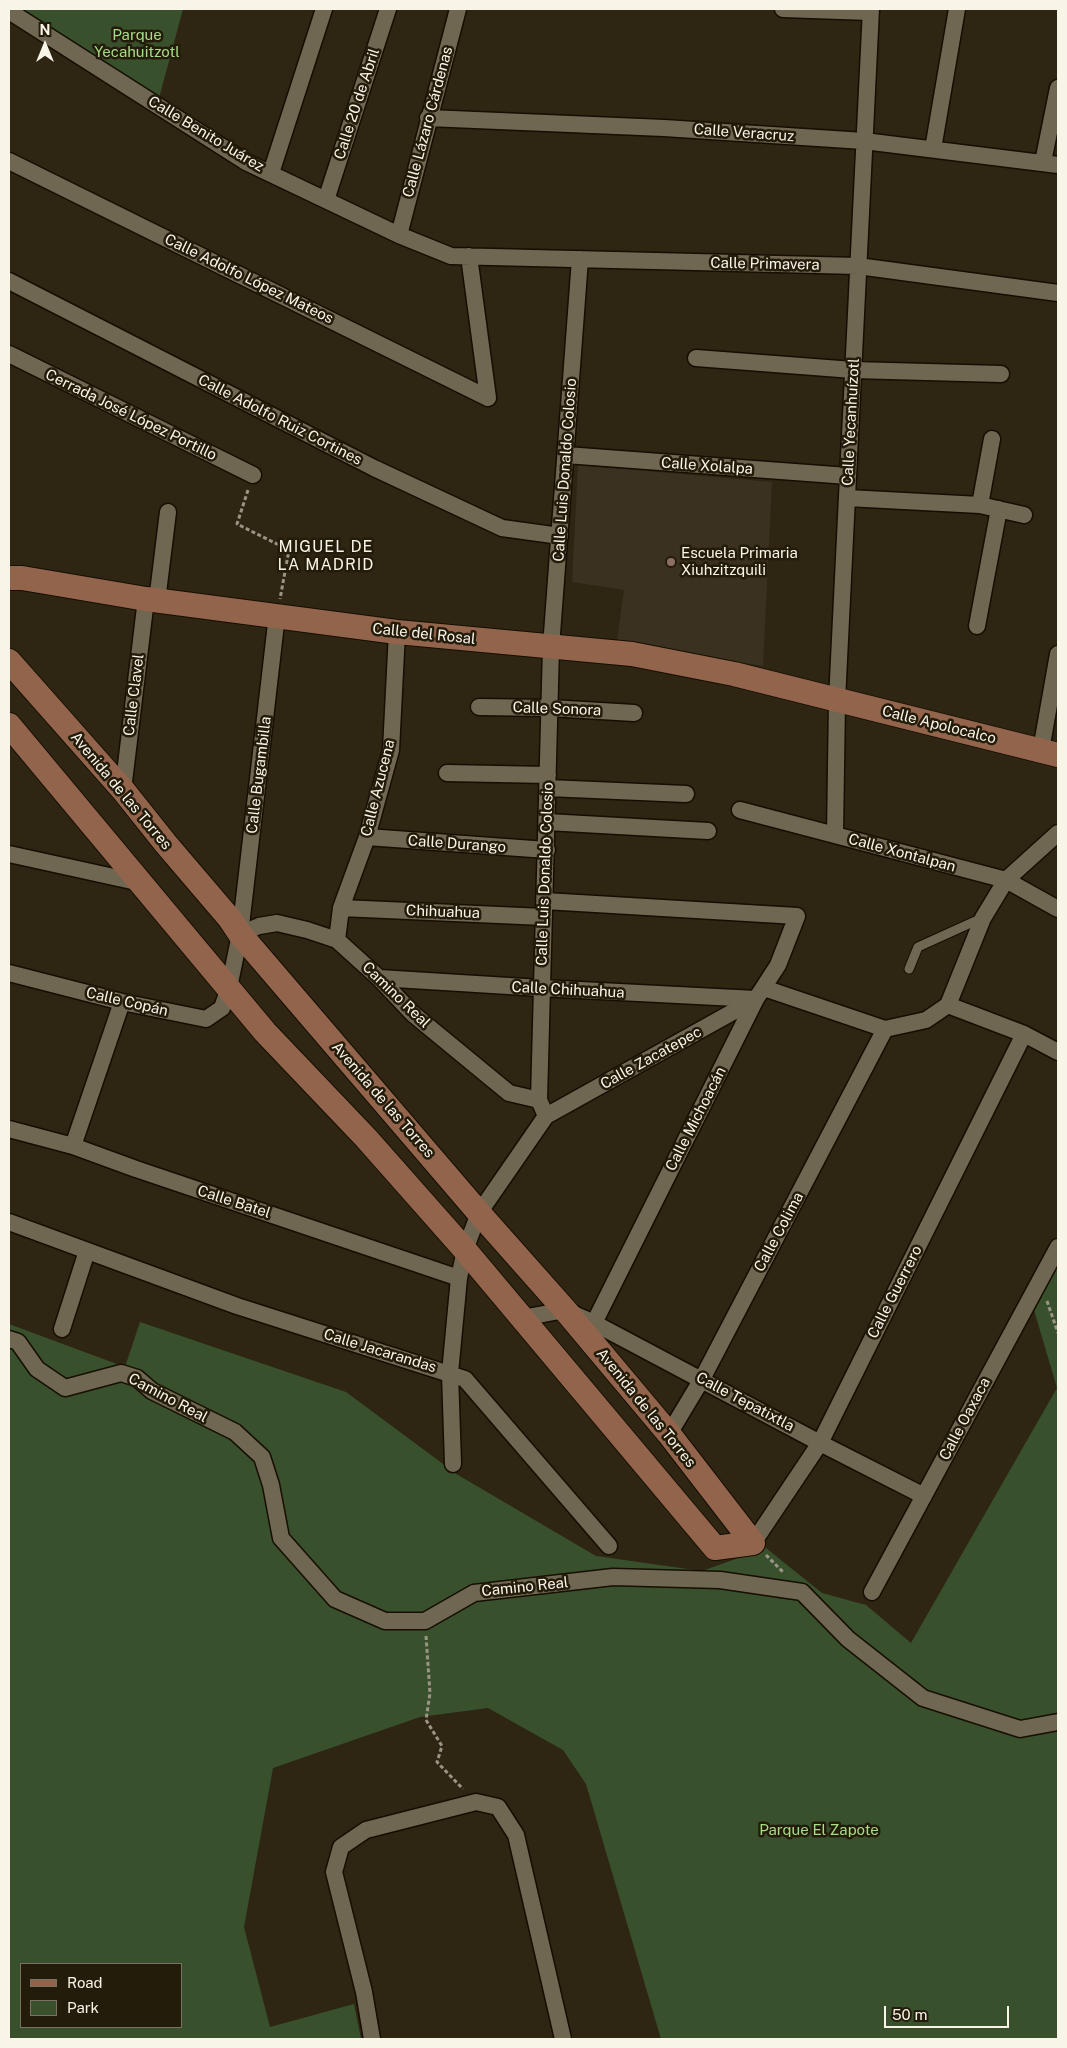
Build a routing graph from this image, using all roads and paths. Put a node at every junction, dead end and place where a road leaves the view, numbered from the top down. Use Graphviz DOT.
graph roads {
  1 [pos="324,9"];
  2 [pos="388,9"];
  3 [pos="458,9"];
  4 [pos="783,9"];
  5 [pos="958,9"];
  6 [pos="871,10"];
  7 [pos="9,11"];
  8 [pos="1058,88"];
  9 [pos="428,118"];
  10 [pos="864,141"];
  11 [pos="933,149"];
  12 [pos="9,161"];
  13 [pos="1051,163"];
  14 [pos="271,173"];
  15 [pos="326,200"];
  16 [pos="399,235"];
  17 [pos="469,256"];
  18 [pos="580,259"];
  19 [pos="858,266"];
  20 [pos="9,281"];
  21 [pos="1058,293"];
  22 [pos="9,354"];
  23 [pos="696,358"];
  24 [pos="853,370"];
  25 [pos="1001,374"];
  26 [pos="992,439"];
  27 [pos="566,455"];
  28 [pos="253,475"];
  29 [pos="848,476"];
  30 [pos="847,498"];
  31 [pos="980,505"];
  32 [pos="999,509"];
  33 [pos="168,512"];
  34 [pos="1024,515"];
  35 [pos="560,536"];
  36 [pos="9,578"];
  37 [pos="152,600"];
  38 [pos="277,615"];
  39 [pos="977,626"];
  40 [pos="397,632"];
  41 [pos="551,647"];
  42 [pos="1058,654"];
  43 [pos="9,661"];
  44 [pos="837,700"];
  45 [pos="479,707"];
  46 [pos="550,708"];
  47 [pos="634,713"];
  48 [pos="9,725"];
  49 [pos="1050,753"];
  50 [pos="448,773"];
  51 [pos="548,781"];
  52 [pos="123,790"];
  53 [pos="686,794"];
  54 [pos="740,810"];
  55 [pos="547,822"];
  56 [pos="708,831"];
  57 [pos="1058,833"];
  58 [pos="835,835"];
  59 [pos="367,837"];
  60 [pos="546,850"];
  61 [pos="9,854"];
  62 [pos="1006,880"];
  63 [pos="141,883"];
  64 [pos="341,908"];
  65 [pos="545,909"];
  66 [pos="1058,909"];
  67 [pos="983,918"];
  68 [pos="240,934"];
  69 [pos="337,940"];
  70 [pos="909,969"];
  71 [pos="9,974"];
  72 [pos="379,978"];
  73 [pos="229,988"];
  74 [pos="541,988"];
  75 [pos="760,993"];
  76 [pos="122,1002"];
  77 [pos="948,1004"];
  78 [pos="886,1029"];
  79 [pos="1024,1034"];
  80 [pos="1058,1052"];
  81 [pos="539,1100"];
  82 [pos="546,1116"];
  83 [pos="9,1129"];
  84 [pos="73,1146"];
  85 [pos="479,1213"];
  86 [pos="9,1222"];
  87 [pos="1058,1247"];
  88 [pos="465,1250"];
  89 [pos="87,1251"];
  90 [pos="458,1278"];
  91 [pos="1039,1282"];
  92 [pos="565,1310"];
  93 [pos="522,1318"];
  94 [pos="594,1322"];
  95 [pos="62,1329"];
  96 [pos="1058,1333"];
  97 [pos="9,1339"];
  98 [pos="450,1373"];
  99 [pos="702,1379"];
  100 [pos="669,1434"];
  101 [pos="820,1443"];
  102 [pos="453,1464"];
  103 [pos="924,1496"];
  104 [pos="753,1542"];
  105 [pos="609,1546"];
  106 [pos="802,1592"];
  107 [pos="872,1592"];
  108 [pos="425,1621"];
  109 [pos="1058,1722"];
  110 [pos="476,1802"];
  111 [pos="372,2039"];
  112 [pos="563,2039"];
  1 -- 14 [label="street"];
  2 -- 15 [label="street, Calle 20 de Abril"];
  3 -- 9 [label="street, Calle Lázaro Cárdenas"];
  4 -- 6 [label="street"];
  5 -- 11 [label="street"];
  6 -- 10 [label="street, Calle Yecanhuízotl"];
  7 -- 14 [label="street, Calle Benito Juárez"];
  8 -- 13 [label="street"];
  9 -- 10 [label="street, Calle Veracruz"];
  9 -- 16 [label="street, Calle Lázaro Cárdenas"];
  10 -- 11 [label="street, Calle Veracruz"];
  10 -- 19 [label="street, Calle Yecanhuízotl"];
  11 -- 13 [label="street, Calle Veracruz"];
  12 -- 17 [label="street, Calle Adolfo López Mateos"];
  14 -- 15 [label="street, Calle Benito Juárez"];
  15 -- 16 [label="street, Calle Benito Juárez"];
  16 -- 17 [label="street, Calle Benito Juárez"];
  17 -- 18 [label="street, Calle Primavera"];
  18 -- 19 [label="street, Calle Primavera"];
  18 -- 27 [label="street, Calle Luis Donaldo Colosio"];
  19 -- 21 [label="street, Calle Primavera"];
  19 -- 24 [label="street, Calle Yecanhuízotl"];
  20 -- 35 [label="street, Calle Adolfo Ruiz Cortines"];
  22 -- 28 [label="street, Cerrada José López Portillo"];
  23 -- 24 [label="street"];
  24 -- 25 [label="street"];
  24 -- 29 [label="street, Calle Yecanhuízotl"];
  26 -- 31 [label="street"];
  27 -- 29 [label="street, Calle Xolalpa"];
  27 -- 35 [label="street, Calle Luis Donaldo Colosio"];
  28 -- 38 [label="path"];
  29 -- 30 [label="street, Calle Yecanhuízotl"];
  30 -- 31 [label="street"];
  30 -- 44 [label="street, Calle Yecanhuízotl"];
  31 -- 32 [label="street"];
  32 -- 34 [label="street"];
  32 -- 39 [label="street"];
  33 -- 37 [label="street, Calle Clavel"];
  35 -- 41 [label="street, Calle Luis Donaldo Colosio"];
  36 -- 37 [label="street, Calle del Rosal"];
  37 -- 38 [label="street, Calle del Rosal"];
  37 -- 52 [label="street, Calle Clavel"];
  38 -- 40 [label="street, Calle del Rosal"];
  38 -- 68 [label="street, Calle Bugambilla"];
  40 -- 41 [label="street, Calle del Rosal"];
  40 -- 59 [label="street, Calle Azucena"];
  41 -- 44 [label="street, Calle del Rosal"];
  41 -- 46 [label="street, Calle Luis Donaldo Colosio"];
  42 -- 49 [label="street, Calle Apolocalco"];
  43 -- 52 [label="street, Avenida de las Torres"];
  44 -- 49 [label="street, Calle Apolocalco"];
  44 -- 58 [label="street, Calle Yecanhuízotl"];
  45 -- 46 [label="street, Calle Sonora"];
  46 -- 47 [label="street, Calle Sonora"];
  46 -- 51 [label="street, Calle Luis Donaldo Colosio"];
  48 -- 63 [label="street"];
  50 -- 51 [label="street"];
  51 -- 53 [label="street"];
  51 -- 55 [label="street, Calle Luis Donaldo Colosio"];
  52 -- 68 [label="street, Avenida de las Torres"];
  54 -- 58 [label="street, Calle Xontalpan"];
  55 -- 56 [label="street"];
  55 -- 60 [label="street, Calle Luis Donaldo Colosio"];
  57 -- 62 [label="street"];
  58 -- 62 [label="street, Calle Xontalpan"];
  59 -- 60 [label="street, Calle Durango"];
  59 -- 64 [label="street, Calle Azucena"];
  60 -- 65 [label="street, Calle Luis Donaldo Colosio"];
  61 -- 63 [label="street"];
  62 -- 66 [label="street, Calle Xontalpan"];
  62 -- 67 [label="street"];
  63 -- 73 [label="street"];
  64 -- 65 [label="street, Chihuahua"];
  64 -- 69 [label="street, Calle Azucena"];
  65 -- 74 [label="street, Calle Luis Donaldo Colosio"];
  65 -- 75 [label="street, Calle Michoacán"];
  67 -- 70 [label="lane"];
  67 -- 77 [label="street"];
  68 -- 69 [label="street, Camino Real"];
  68 -- 73 [label="street, Calle Bugambilla"];
  68 -- 85 [label="street, Avenida de las Torres"];
  69 -- 72 [label="street, Camino Real"];
  71 -- 76 [label="street, Calle Copán"];
  72 -- 74 [label="street, Calle Chihuahua"];
  72 -- 81 [label="street, Camino Real"];
  73 -- 76 [label="street, Calle Copán"];
  73 -- 88 [label="street"];
  74 -- 75 [label="street, Calle Chihuahua"];
  74 -- 81 [label="street, Calle Luis Donaldo Colosio"];
  75 -- 78 [label="street, Calle Chihuahua"];
  75 -- 82 [label="street, Calle Zacatepec"];
  75 -- 94 [label="street, Calle Michoacán"];
  76 -- 84 [label="street"];
  77 -- 78 [label="street"];
  77 -- 79 [label="street"];
  78 -- 99 [label="street, Calle Colima"];
  79 -- 80 [label="street"];
  79 -- 101 [label="street, Calle Guerrero"];
  81 -- 82 [label="street, Calle Luis Donaldo Colosio"];
  82 -- 85 [label="street"];
  83 -- 84 [label="street, Calle Batel"];
  84 -- 90 [label="street, Calle Batel"];
  85 -- 88 [label="street"];
  85 -- 92 [label="street, Avenida de las Torres"];
  86 -- 89 [label="street, Calle Jacarandas"];
  87 -- 91 [label="street, Calle Oaxaca"];
  88 -- 90 [label="street"];
  88 -- 93 [label="street"];
  89 -- 95 [label="street"];
  89 -- 98 [label="street, Calle Jacarandas"];
  90 -- 98 [label="street"];
  91 -- 96 [label="path"];
  91 -- 103 [label="street, Calle Oaxaca"];
  92 -- 93 [label="street"];
  92 -- 94 [label="street, Calle Tepatixtla"];
  92 -- 100 [label="street, Avenida de las Torres"];
  93 -- 104 [label="street"];
  94 -- 99 [label="street, Calle Tepatixtla"];
  97 -- 108 [label="street, Camino Real"];
  98 -- 102 [label="street"];
  98 -- 105 [label="street, Calle Jacarandas"];
  99 -- 100 [label="street, Calle Colima"];
  99 -- 101 [label="street, Calle Tepatixtla"];
  100 -- 104 [label="street, Avenida de las Torres"];
  101 -- 103 [label="street, Calle Tepatixtla"];
  101 -- 104 [label="street, Calle Guerrero"];
  103 -- 107 [label="street, Calle Oaxaca"];
  104 -- 106 [label="path"];
  106 -- 108 [label="street, Camino Real"];
  106 -- 109 [label="street"];
  108 -- 110 [label="path"];
  110 -- 111 [label="street"];
  110 -- 112 [label="street"];
}
